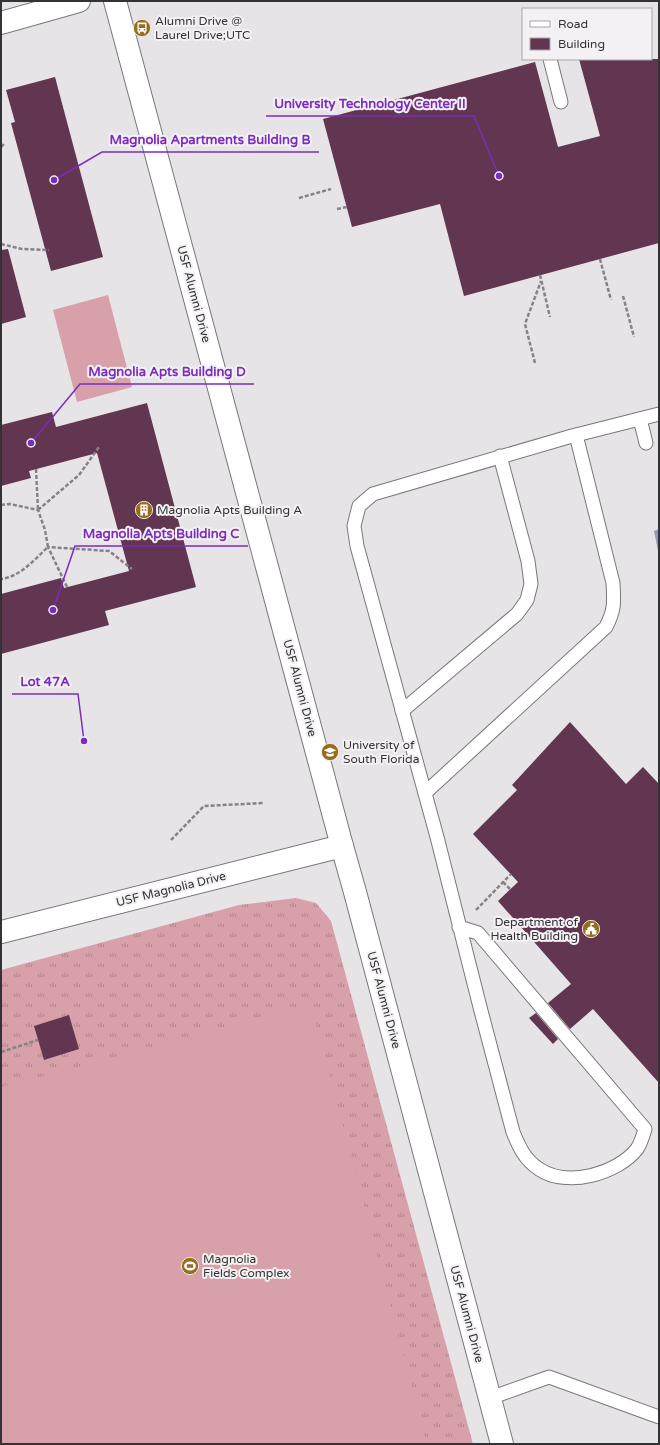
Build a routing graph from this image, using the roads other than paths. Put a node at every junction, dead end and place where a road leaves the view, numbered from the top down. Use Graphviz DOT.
graph roads {
  1 [pos="79,1"];
  2 [pos="115,1"];
  3 [pos="1,23"];
  4 [pos="550,60"];
  5 [pos="561,102"];
  6 [pos="659,414"];
  7 [pos="640,419"];
  8 [pos="576,435"];
  9 [pos="646,443"];
  10 [pos="500,456"];
  11 [pos="402,710"];
  12 [pos="426,794"];
  13 [pos="342,846"];
  14 [pos="459,927"];
  15 [pos="1,932"];
  16 [pos="490,1398"];
  17 [pos="659,1417"];
  18 [pos="502,1444"];
  1 -- 3 [label="street"];
  2 -- 13 [label="street, USF Alumni Drive"];
  4 -- 5 [label="lane"];
  6 -- 7 [label="lane"];
  7 -- 8 [label="lane"];
  7 -- 9 [label="lane"];
  8 -- 10 [label="lane"];
  8 -- 12 [label="lane"];
  10 -- 11 [label="lane"];
  10 -- 11 [label="lane"];
  11 -- 12 [label="lane"];
  12 -- 14 [label="lane"];
  13 -- 15 [label="street, USF Magnolia Drive"];
  13 -- 16 [label="street, USF Alumni Drive"];
  14 -- 14 [label="lane"];
  16 -- 17 [label="lane"];
  16 -- 18 [label="street, USF Alumni Drive"];
}
